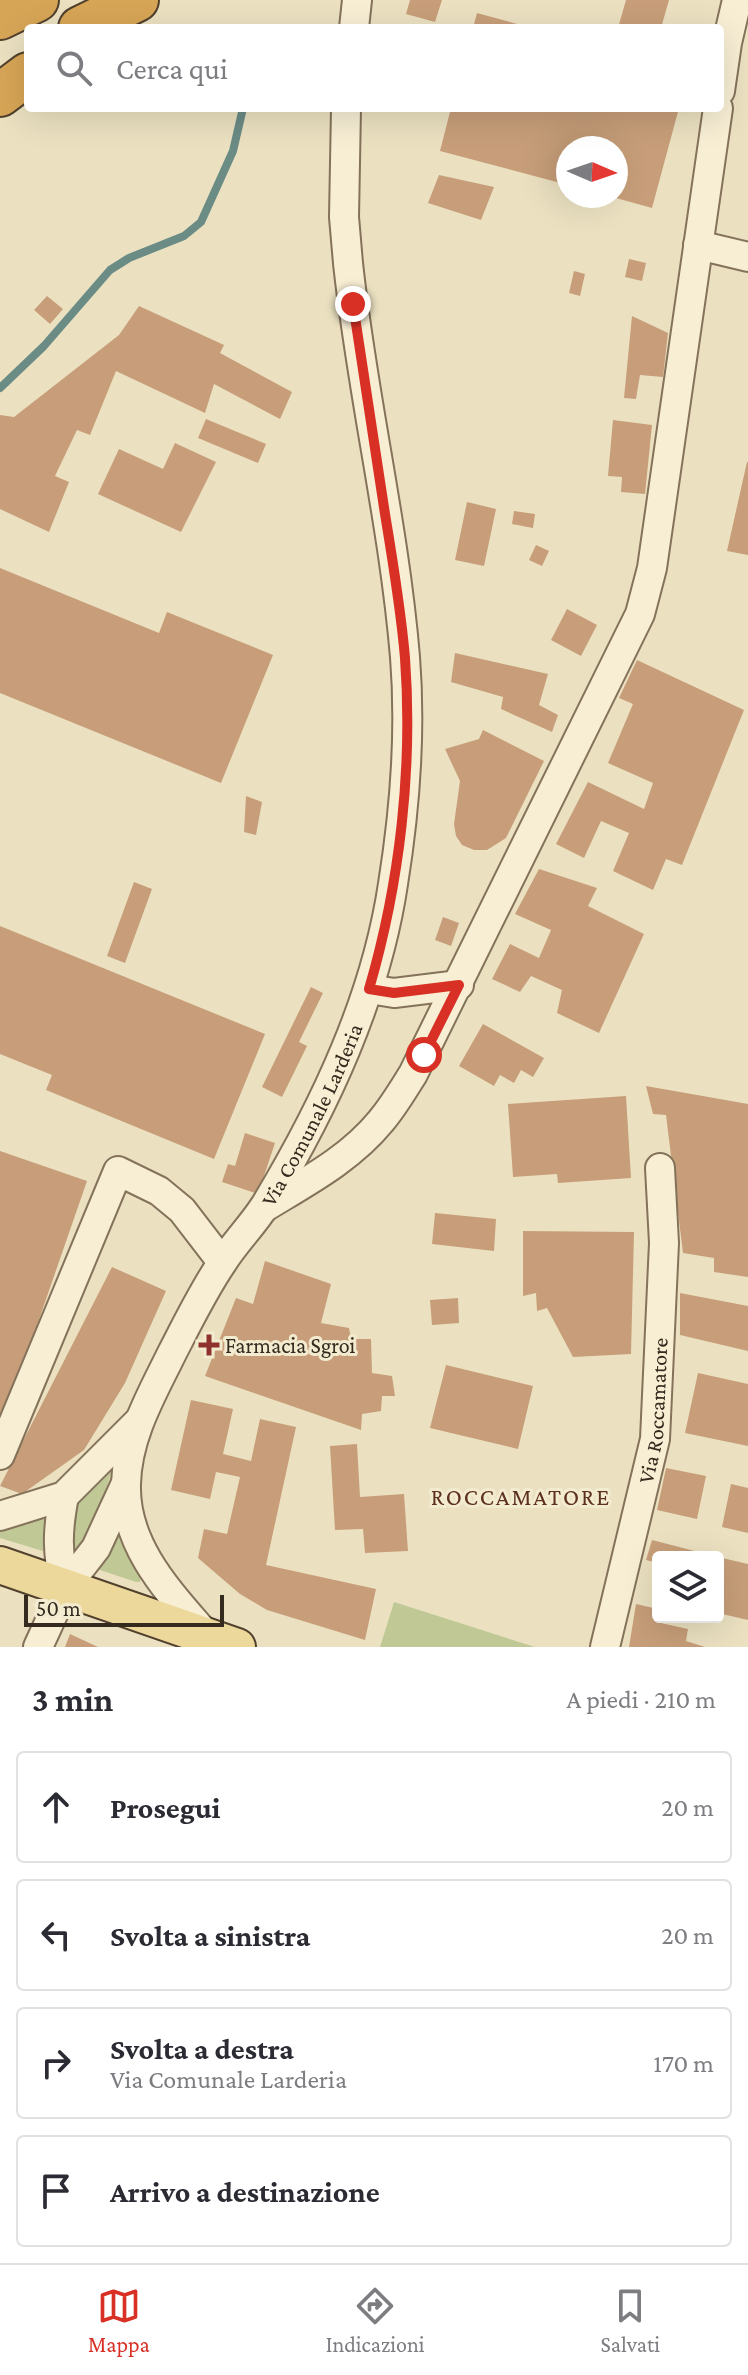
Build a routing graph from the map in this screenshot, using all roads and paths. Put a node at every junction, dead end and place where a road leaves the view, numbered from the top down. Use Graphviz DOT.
graph roads {
  1 [pos="37,0"];
  2 [pos="357,0"];
  3 [pos="737,0"];
  4 [pos="0,18"];
  5 [pos="354,24"];
  6 [pos="24,55"];
  7 [pos="724,64"];
  8 [pos="0,67"];
  9 [pos="24,77"];
  10 [pos="0,95"];
  11 [pos="346,112"];
  12 [pos="717,112"];
  13 [pos="698,245"];
  14 [pos="748,257"];
  15 [pos="459,985"];
  16 [pos="369,989"];
  17 [pos="660,1168"];
  18 [pos="264,1207"];
  19 [pos="222,1262"];
  20 [pos="138,1422"];
  21 [pos="0,1455"];
  22 [pos="126,1483"];
  23 [pos="64,1496"];
  24 [pos="0,1516"];
  25 [pos="0,1565"];
  26 [pos="65,1588"];
  27 [pos="222,1642"];
  28 [pos="38,1647"];
  29 [pos="605,1647"];
  1 -- 4 [label="highway"];
  2 -- 5 [label="street"];
  3 -- 7 [label="street"];
  6 -- 8 [label="highway"];
  9 -- 10 [label="highway"];
  11 -- 16 [label="street, Via Comunale Larderia"];
  12 -- 13 [label="street"];
  13 -- 14 [label="street"];
  13 -- 15 [label="street"];
  15 -- 16 [label="street"];
  15 -- 18 [label="street"];
  16 -- 18 [label="street, Via Comunale Larderia"];
  17 -- 29 [label="street, Via Roccamatore"];
  18 -- 19 [label="street, Via Comunale Larderia"];
  19 -- 20 [label="street, Via Comunale Larderia"];
  19 -- 21 [label="street"];
  20 -- 22 [label="street, Via Comunale Larderia"];
  20 -- 23 [label="street, Via Comunale Larderia"];
  22 -- 26 [label="street, Via Comunale Larderia"];
  22 -- 27 [label="street, Via Comunale Larderia"];
  23 -- 24 [label="street, Via Comunale Larderia"];
  23 -- 26 [label="street"];
  25 -- 26 [label="main road"];
  26 -- 27 [label="main road"];
  26 -- 28 [label="street, Via Comunale Larderia"];
}
